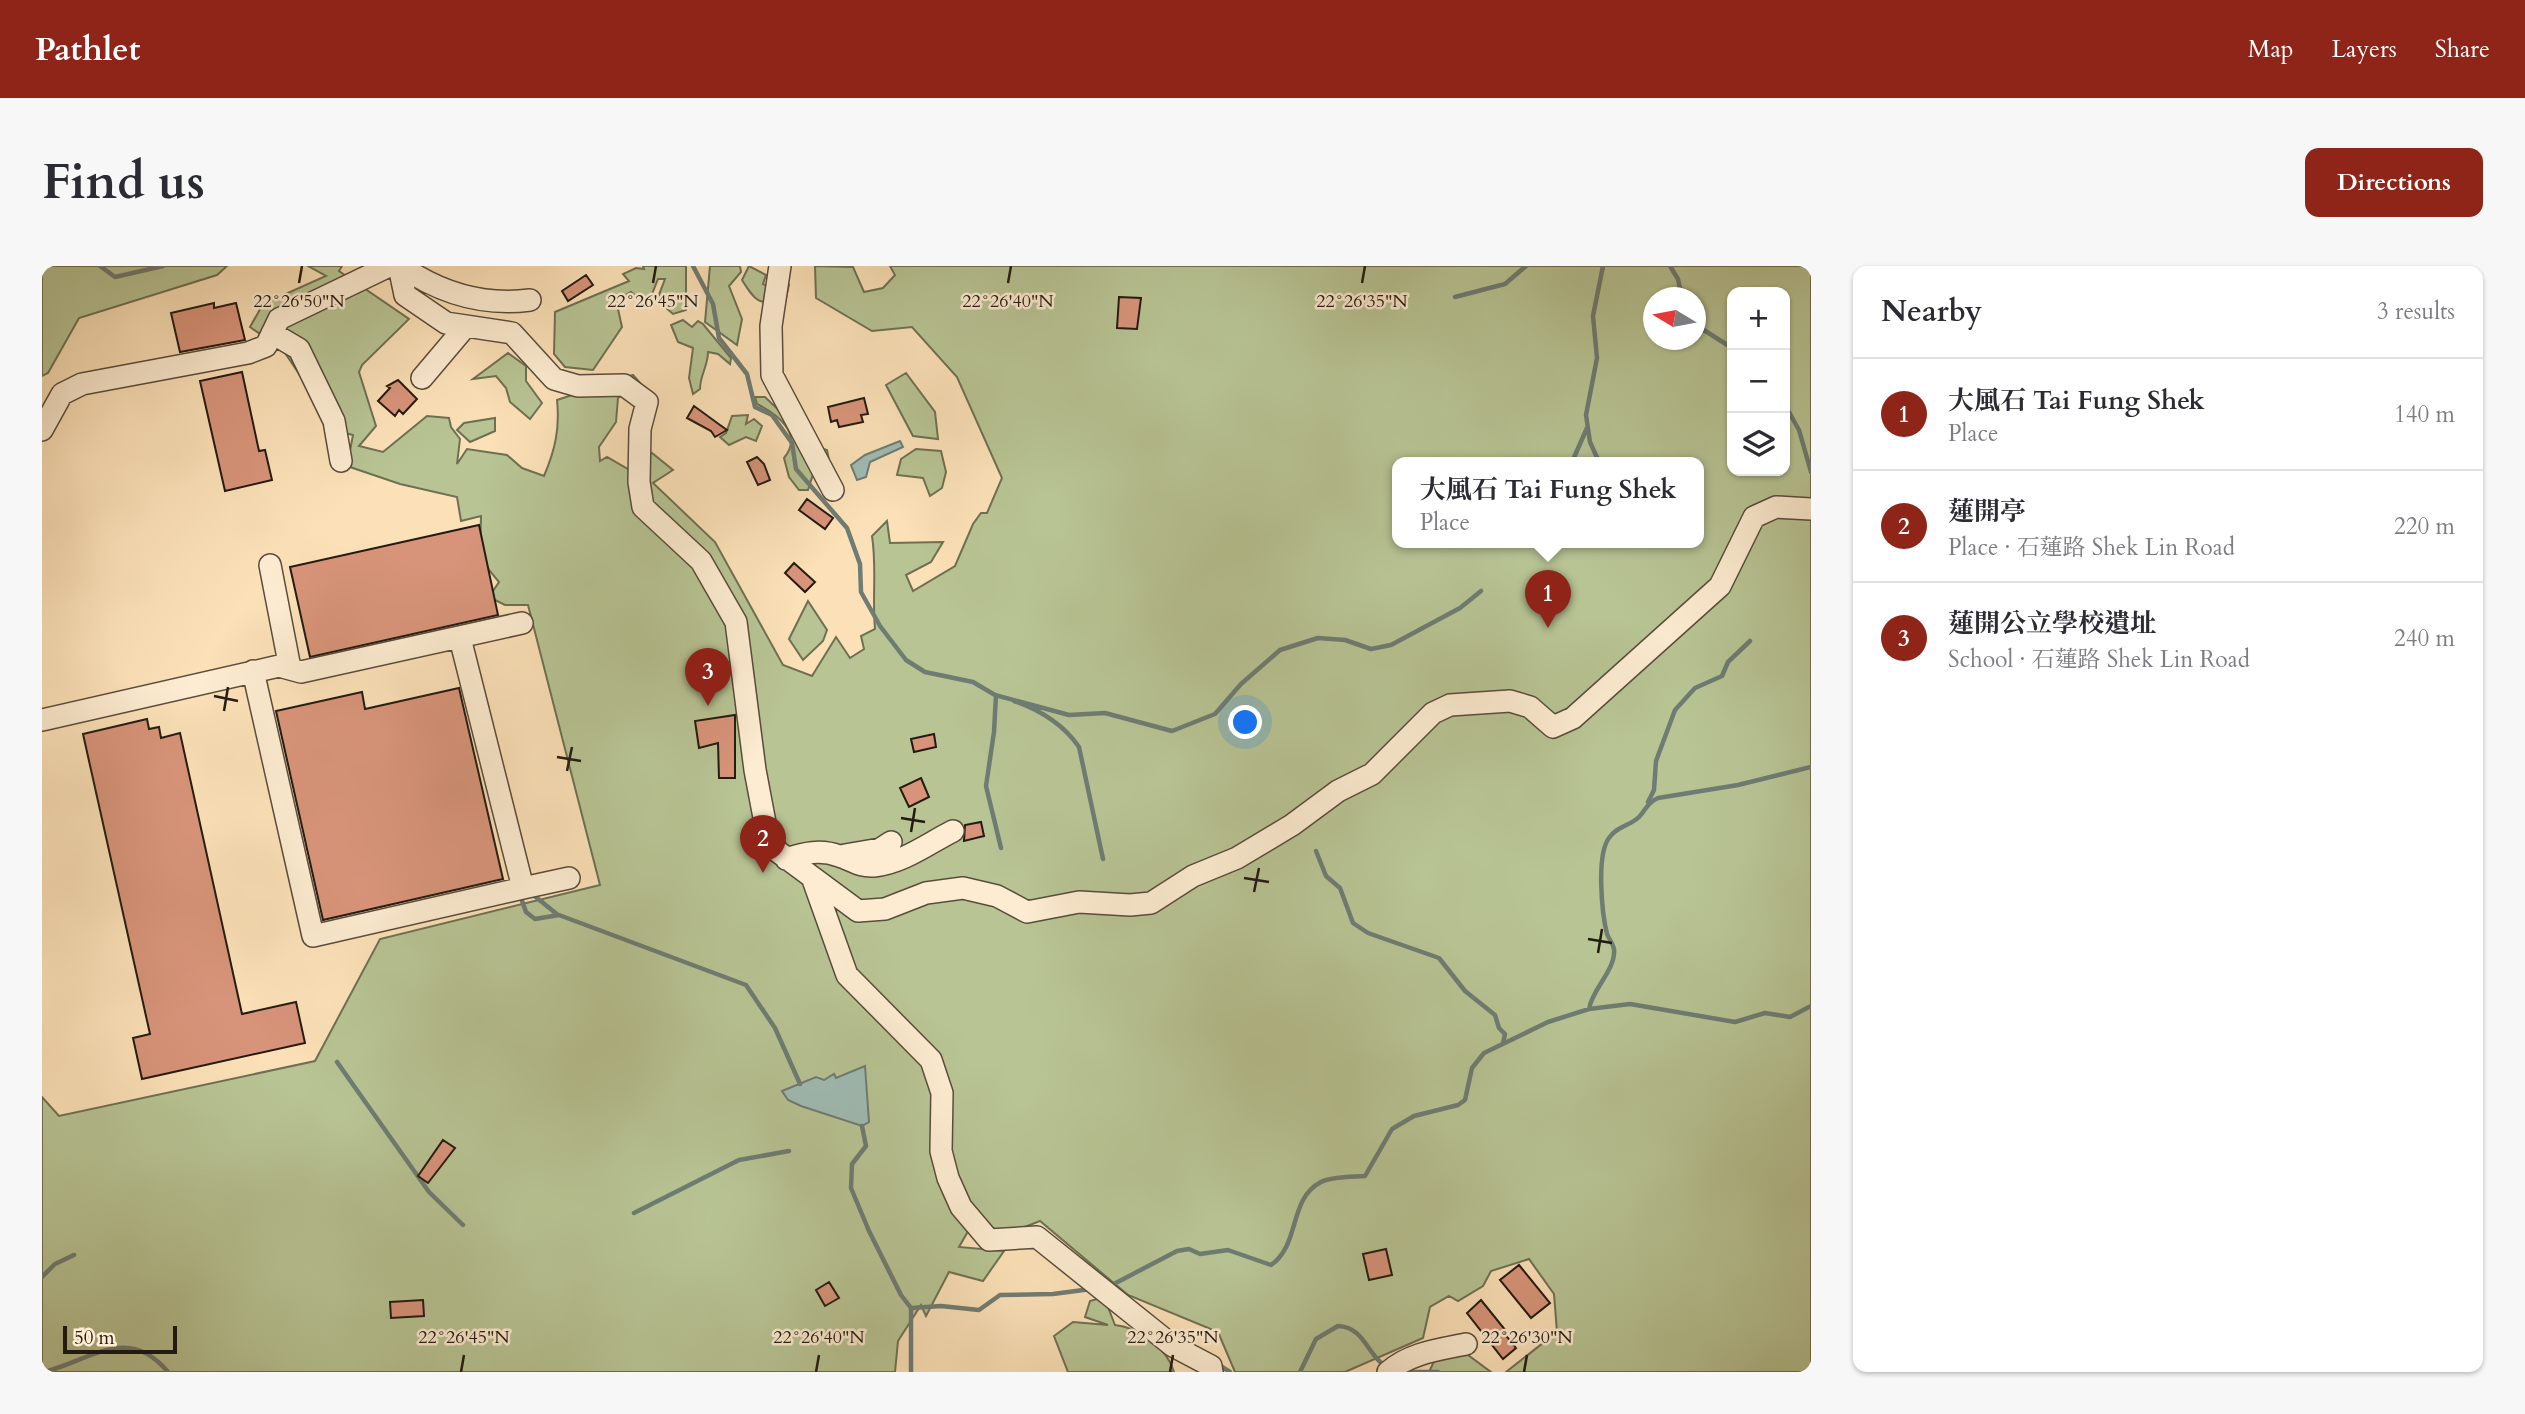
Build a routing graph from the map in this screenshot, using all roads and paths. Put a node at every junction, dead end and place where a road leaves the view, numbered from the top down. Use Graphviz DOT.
graph roads {
  1 [pos="389,266"];
  2 [pos="400,266"];
  3 [pos="780,266"];
  4 [pos="530,300"];
  5 [pos="466,326"];
  6 [pos="272,333"];
  7 [pos="422,378"];
  8 [pos="42,430"];
  9 [pos="341,461"];
  10 [pos="833,490"];
  11 [pos="1811,509"];
  12 [pos="270,565"];
  13 [pos="522,623"];
  14 [pos="460,638"];
  15 [pos="290,668"];
  16 [pos="253,671"];
  17 [pos="42,720"];
  18 [pos="953,831"];
  19 [pos="891,842"];
  20 [pos="840,856"];
  21 [pos="786,859"];
  22 [pos="812,875"];
  23 [pos="569,878"];
  24 [pos="523,887"];
  25 [pos="1465,1344"];
  26 [pos="1212,1372"];
  27 [pos="1388,1372"];
  1 -- 6 [label="street"];
  2 -- 4 [label="street"];
  2 -- 5 [label="street"];
  3 -- 10 [label="street"];
  5 -- 7 [label="street"];
  5 -- 21 [label="street"];
  6 -- 8 [label="street"];
  6 -- 9 [label="street"];
  11 -- 22 [label="street"];
  12 -- 15 [label="street"];
  13 -- 14 [label="street"];
  14 -- 15 [label="street"];
  14 -- 24 [label="street"];
  15 -- 16 [label="street"];
  16 -- 17 [label="street"];
  16 -- 24 [label="street"];
  18 -- 20 [label="street"];
  19 -- 20 [label="street"];
  20 -- 21 [label="street"];
  21 -- 22 [label="street"];
  22 -- 26 [label="street"];
  23 -- 24 [label="street"];
  25 -- 27 [label="street"];
}
